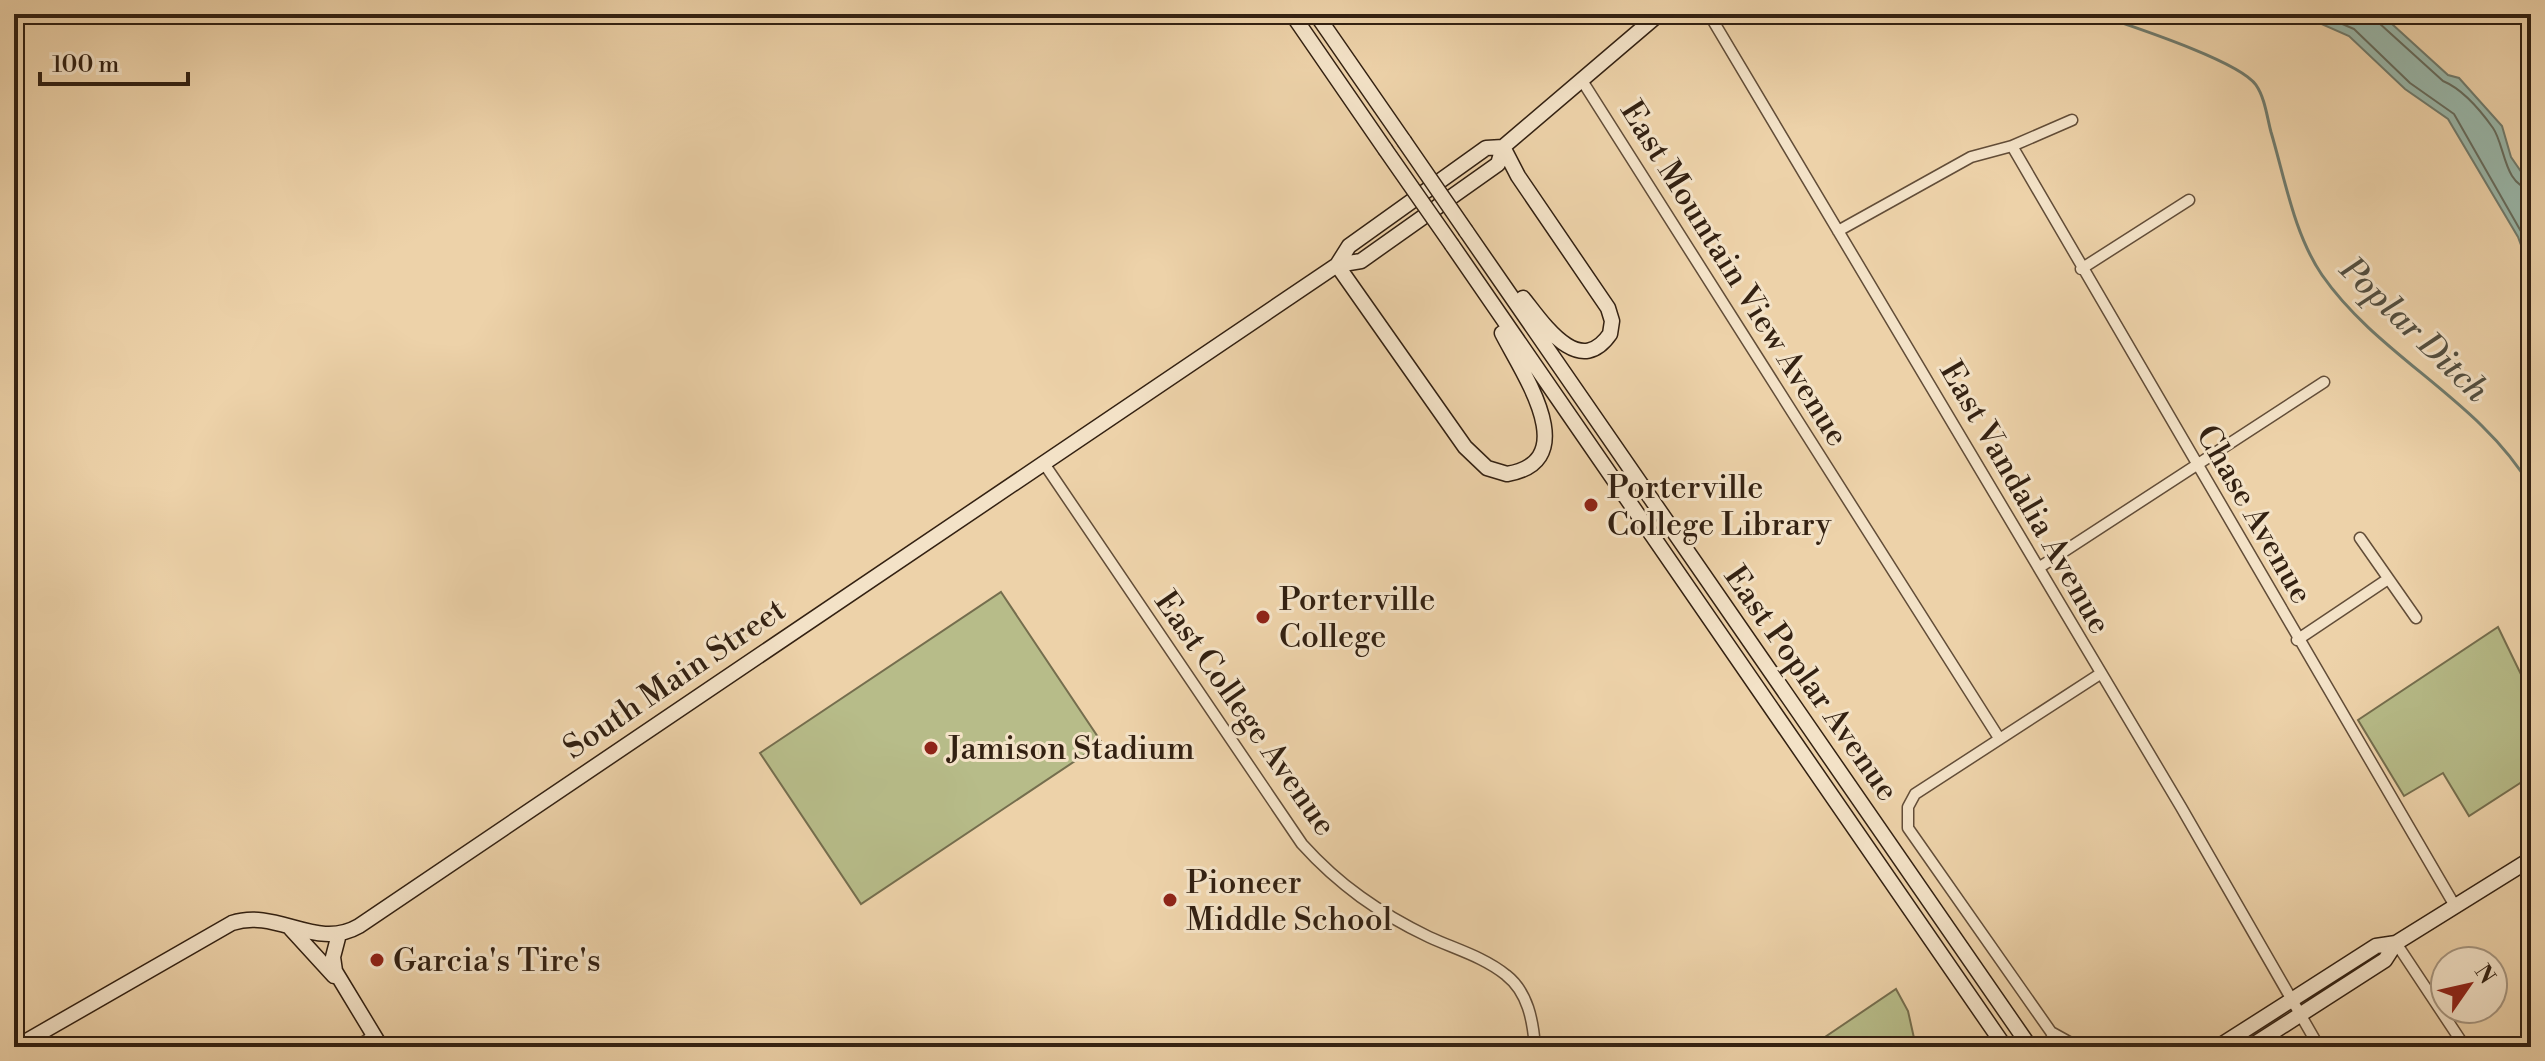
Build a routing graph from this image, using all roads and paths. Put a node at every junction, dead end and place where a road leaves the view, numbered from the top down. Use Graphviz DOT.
graph roads {
  1 [pos="1292,14"];
  2 [pos="1316,14"];
  3 [pos="1659,14"];
  4 [pos="1709,14"];
  5 [pos="1581,79"];
  6 [pos="2072,120"];
  7 [pos="2012,146"];
  8 [pos="1503,147"];
  9 [pos="2189,200"];
  10 [pos="1466,231"];
  11 [pos="1838,231"];
  12 [pos="1337,265"];
  13 [pos="2081,269"];
  14 [pos="1479,286"];
  15 [pos="2324,382"];
  16 [pos="1043,462"];
  17 [pos="2196,464"];
  18 [pos="2360,538"];
  19 [pos="2040,567"];
  20 [pos="2388,579"];
  21 [pos="2416,618"];
  22 [pos="2297,640"];
  23 [pos="2100,674"];
  24 [pos="1999,738"];
  25 [pos="2531,859"];
  26 [pos="2455,906"];
  27 [pos="282,922"];
  28 [pos="339,934"];
  29 [pos="2396,943"];
  30 [pos="343,986"];
  31 [pos="2297,1007"];
  32 [pos="2051,1032"];
  33 [pos="377,1041"];
  34 [pos="16,1047"];
  35 [pos="356,1047"];
  36 [pos="1535,1047"];
  37 [pos="2005,1047"];
  38 [pos="2030,1047"];
  39 [pos="2057,1047"];
  40 [pos="2078,1047"];
  41 [pos="2218,1047"];
  42 [pos="2250,1047"];
  43 [pos="2319,1047"];
  44 [pos="2465,1047"];
  1 -- 14 [label="main road, East Poplar Avenue, bridge"];
  2 -- 10 [label="main road, East Poplar Avenue, bridge"];
  3 -- 5 [label="main road, South Main Street"];
  4 -- 11 [label="street, East Vandalia Avenue"];
  5 -- 8 [label="main road, South Main Street"];
  5 -- 24 [label="street, East Mountain View Avenue"];
  6 -- 7 [label="street"];
  7 -- 11 [label="street"];
  7 -- 13 [label="street, Chase Avenue"];
  8 -- 10 [label="main road"];
  8 -- 12 [label="main road, South Main Street"];
  9 -- 13 [label="street"];
  10 -- 38 [label="main road, East Poplar Avenue"];
  11 -- 19 [label="street, East Vandalia Avenue"];
  12 -- 14 [label="main road"];
  12 -- 16 [label="main road, South Main Street"];
  13 -- 17 [label="street, Chase Avenue"];
  14 -- 37 [label="main road, East Poplar Avenue"];
  15 -- 17 [label="street"];
  16 -- 28 [label="main road, South Main Street"];
  16 -- 36 [label="street, East College Avenue"];
  17 -- 19 [label="street"];
  17 -- 22 [label="street, Chase Avenue"];
  18 -- 20 [label="street"];
  19 -- 23 [label="street, East Vandalia Avenue"];
  20 -- 21 [label="street"];
  20 -- 22 [label="street"];
  22 -- 26 [label="street, Chase Avenue"];
  23 -- 24 [label="street"];
  23 -- 31 [label="street, East Vandalia Avenue"];
  24 -- 32 [label="street, East Poplar Avenue"];
  25 -- 26 [label="main road"];
  26 -- 29 [label="main road"];
  27 -- 28 [label="main road"];
  27 -- 30 [label="main road"];
  27 -- 34 [label="main road"];
  28 -- 30 [label="main road"];
  29 -- 31 [label="main road"];
  29 -- 44 [label="street"];
  30 -- 33 [label="main road"];
  31 -- 41 [label="main road"];
  31 -- 42 [label="main road"];
  31 -- 43 [label="street, East Vandalia Avenue"];
  32 -- 39 [label="street, East Poplar Avenue"];
  32 -- 40 [label="street, East Poplar Avenue"];
  33 -- 35 [label="street"];
}
